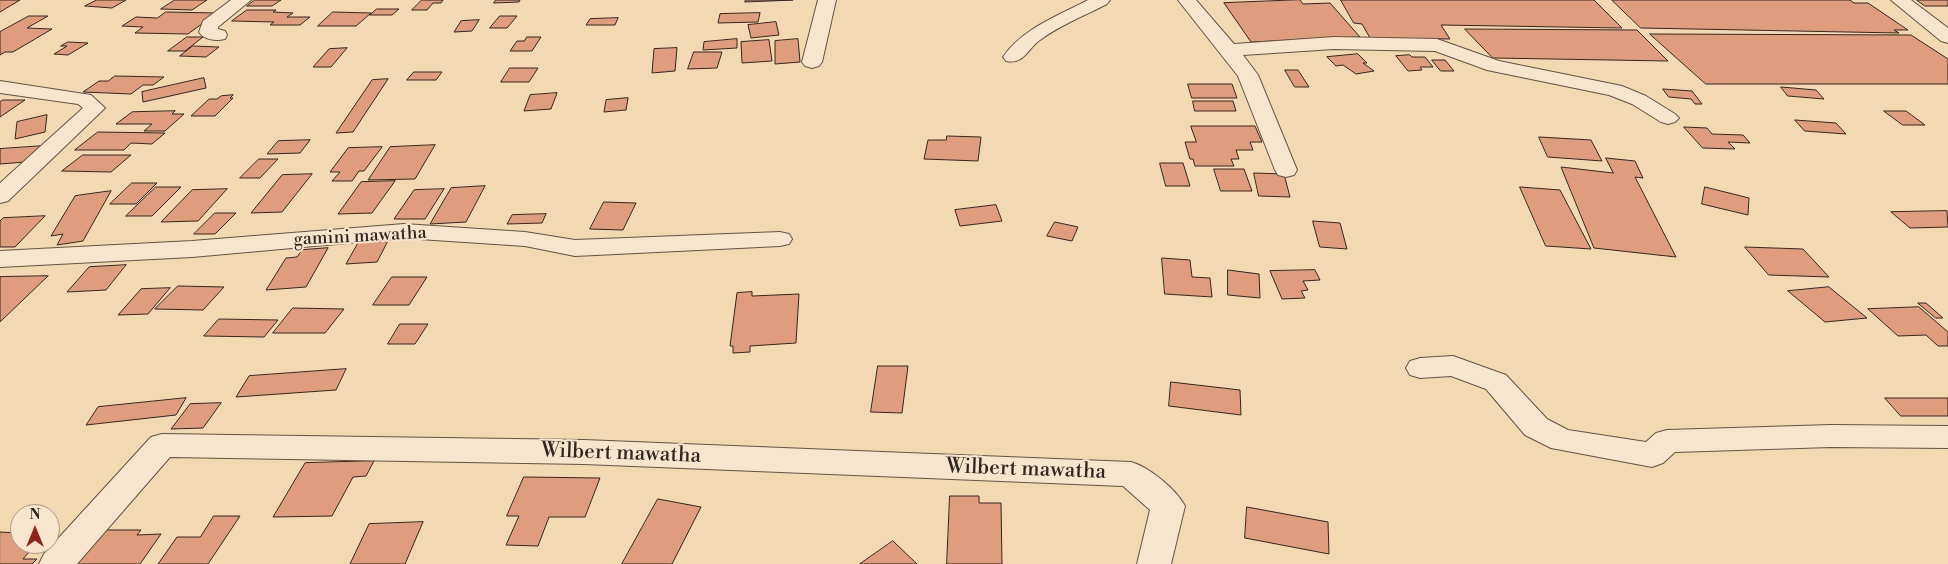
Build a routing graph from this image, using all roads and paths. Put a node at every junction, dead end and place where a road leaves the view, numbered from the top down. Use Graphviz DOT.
graph roads {
  1 [pos="242,0"];
  2 [pos="827,0"];
  3 [pos="1101,0"];
  4 [pos="1187,0"];
  5 [pos="1900,0"];
  6 [pos="1945,33"];
  7 [pos="218,35"];
  8 [pos="1229,50"];
  9 [pos="1013,57"];
  10 [pos="812,62"];
  11 [pos="0,87"];
  12 [pos="1668,118"];
  13 [pos="1286,170"];
  14 [pos="0,196"];
  15 [pos="780,238"];
  16 [pos="0,259"];
  17 [pos="1420,368"];
  18 [pos="1948,437"];
  19 [pos="56,564"];
  20 [pos="1154,564"];
  1 -- 7 [label="street"];
  2 -- 10 [label="street"];
  3 -- 9 [label="street"];
  4 -- 8 [label="street"];
  5 -- 6 [label="street"];
  8 -- 12 [label="street"];
  8 -- 13 [label="street"];
  11 -- 14 [label="street"];
  15 -- 16 [label="street, gamini mawatha"];
  17 -- 18 [label="street"];
  19 -- 20 [label="street, Wilbert mawatha"];
}
